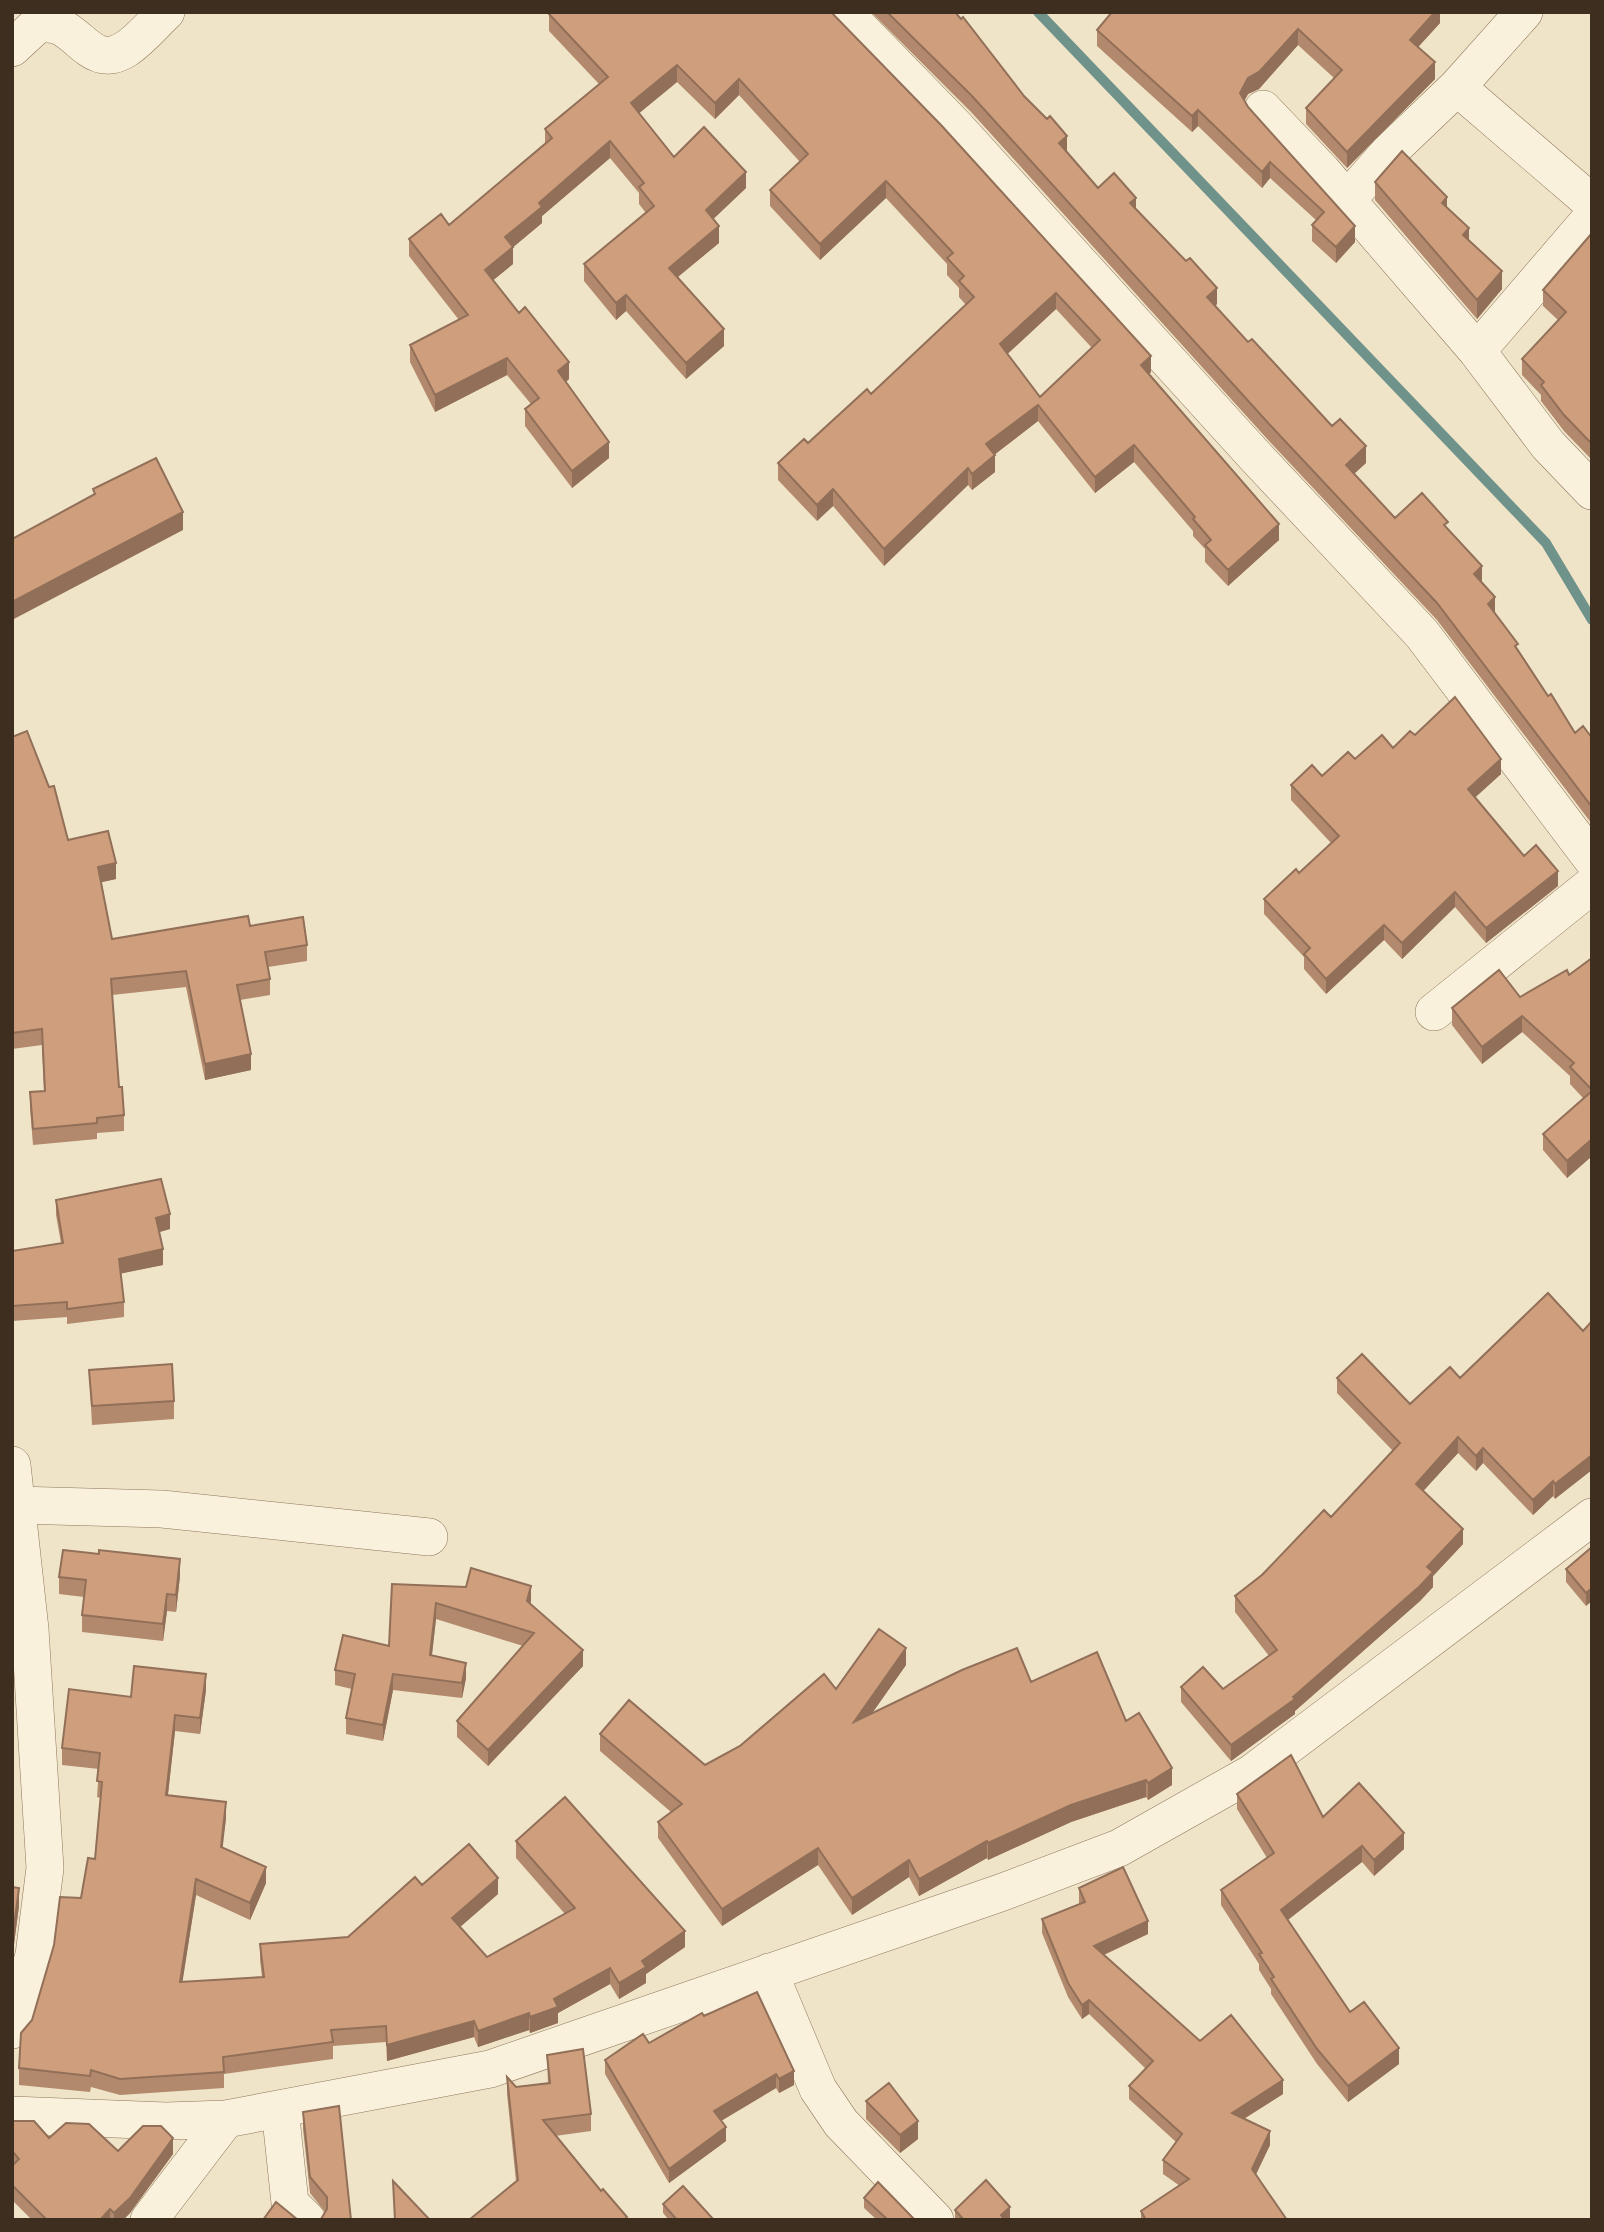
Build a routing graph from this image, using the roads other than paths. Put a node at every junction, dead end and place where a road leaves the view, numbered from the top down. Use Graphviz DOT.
graph roads {
  1 [pos="166,12"];
  2 [pos="844,12"];
  3 [pos="1524,12"];
  4 [pos="37,18"];
  5 [pos="12,48"];
  6 [pos="1457,87"];
  7 [pos="1263,109"];
  8 [pos="1346,201"];
  9 [pos="1591,217"];
  10 [pos="1477,351"];
  11 [pos="1591,489"];
  12 [pos="1592,859"];
  13 [pos="1592,885"];
  14 [pos="1434,1012"];
  15 [pos="12,1465"];
  16 [pos="16,1505"];
  17 [pos="1592,1517"];
  18 [pos="429,1537"];
  19 [pos="769,1972"];
  20 [pos="12,2030"];
  21 [pos="280,2109"];
  22 [pos="12,2115"];
  23 [pos="226,2119"];
  24 [pos="149,2220"];
  25 [pos="307,2220"];
  26 [pos="935,2220"];
  1 -- 4 [label="street"];
  2 -- 12 [label="street"];
  3 -- 6 [label="street"];
  4 -- 5 [label="street"];
  6 -- 8 [label="street"];
  6 -- 9 [label="street"];
  7 -- 8 [label="street"];
  8 -- 10 [label="street"];
  9 -- 10 [label="street"];
  10 -- 11 [label="street"];
  13 -- 14 [label="street"];
  15 -- 16 [label="street"];
  16 -- 18 [label="street"];
  16 -- 20 [label="street"];
  17 -- 19 [label="street"];
  19 -- 21 [label="street"];
  19 -- 26 [label="street"];
  21 -- 23 [label="street"];
  21 -- 25 [label="street"];
  22 -- 23 [label="street"];
  23 -- 24 [label="street"];
}
